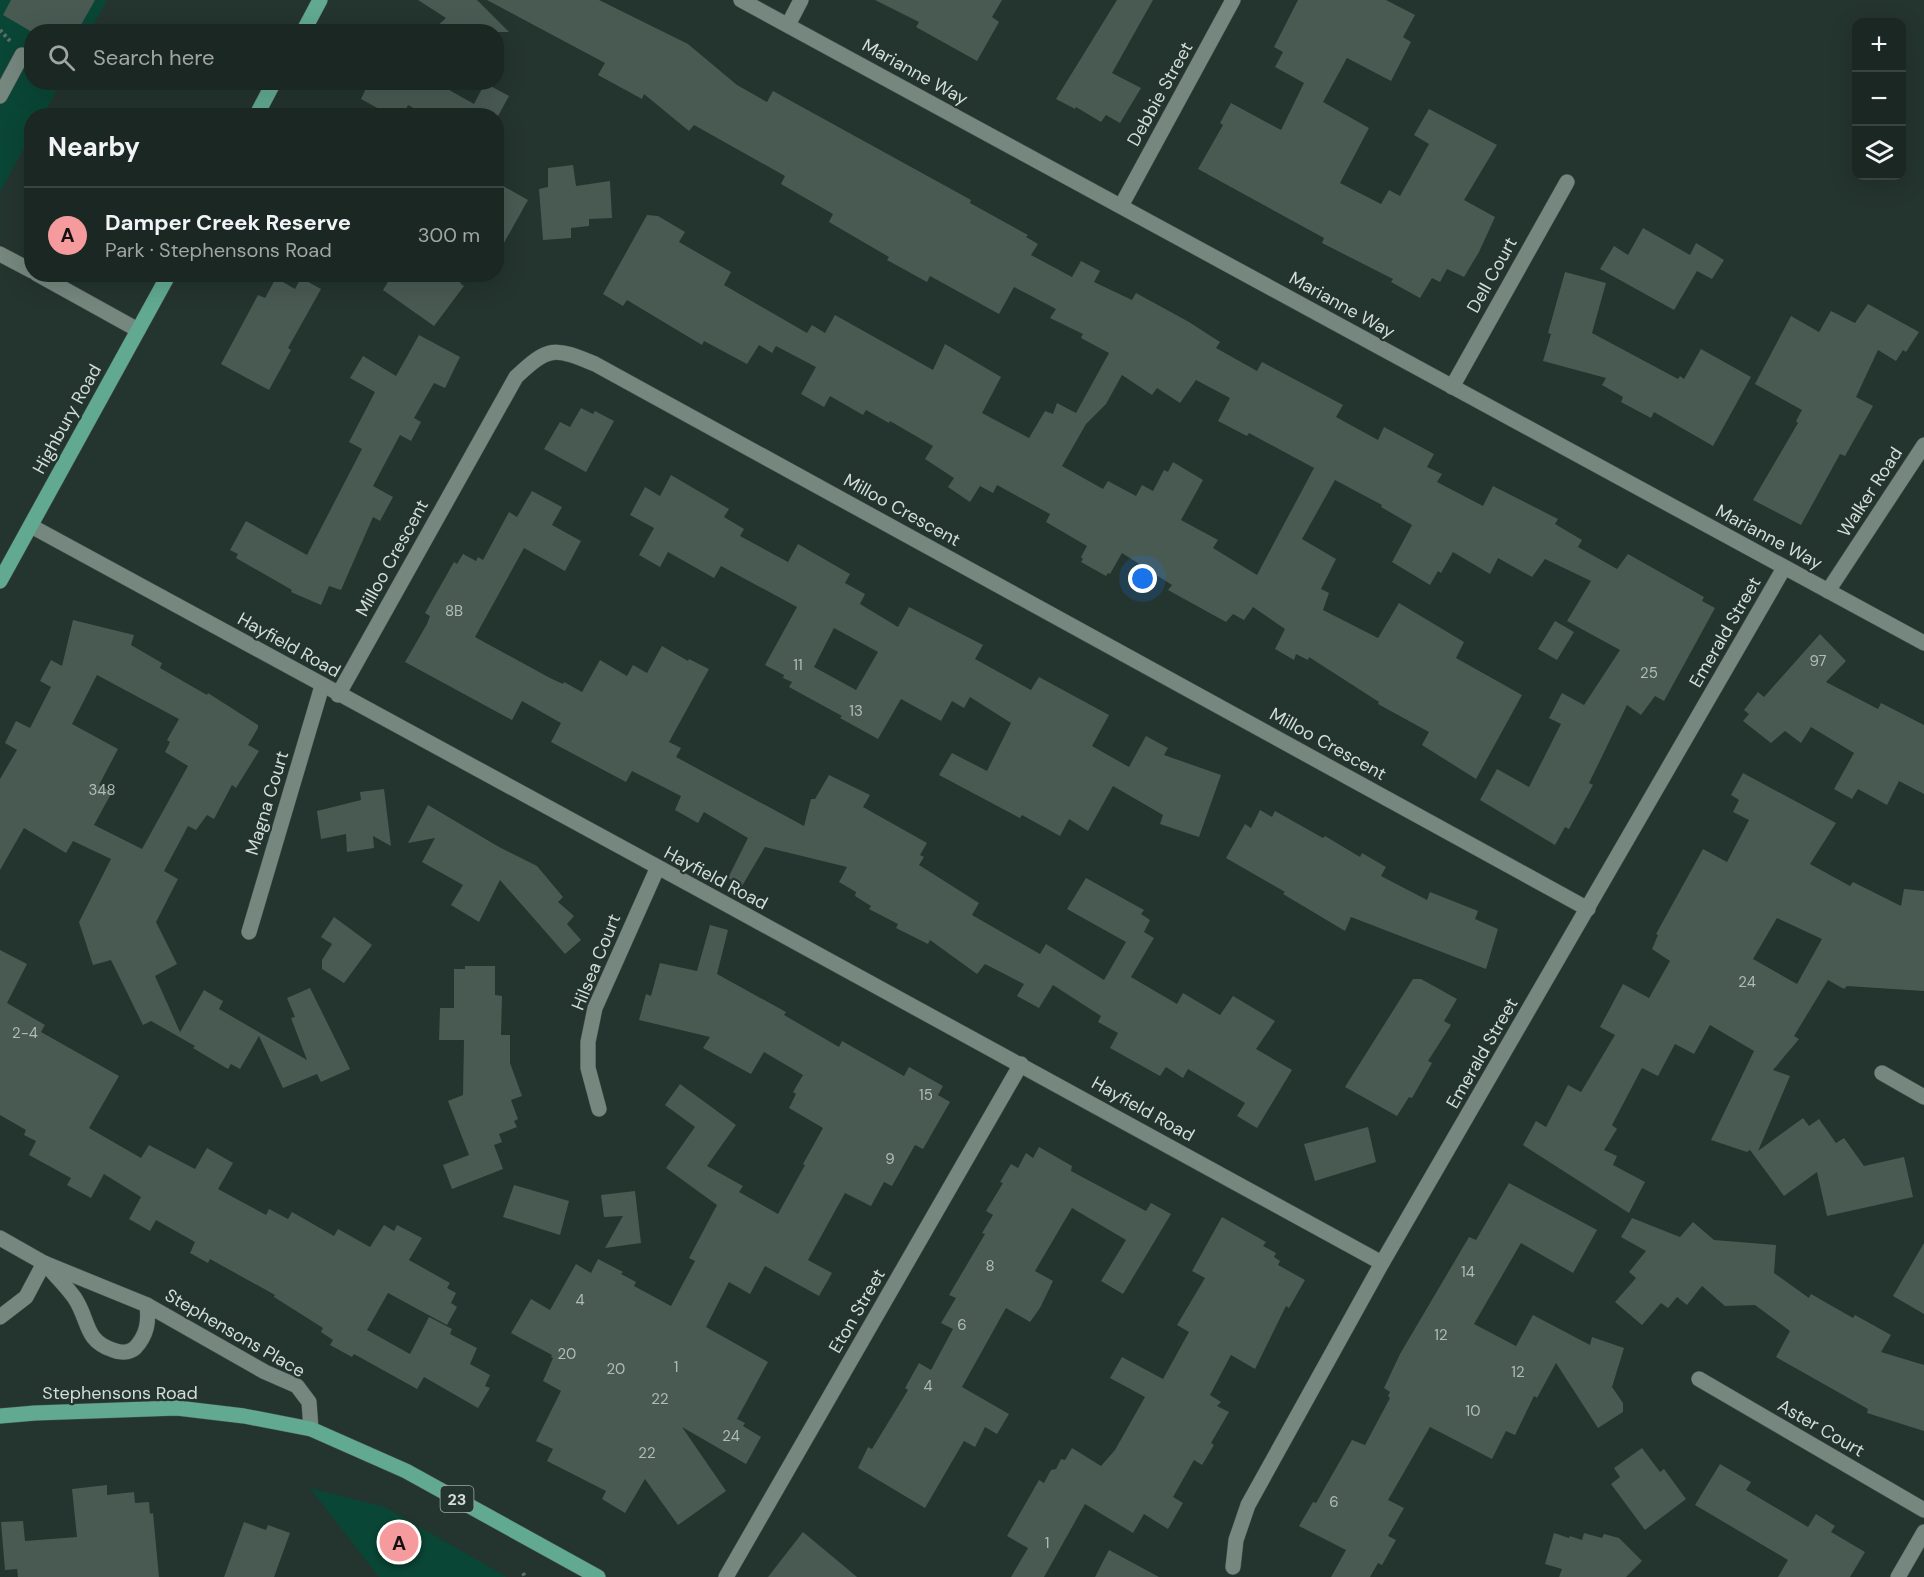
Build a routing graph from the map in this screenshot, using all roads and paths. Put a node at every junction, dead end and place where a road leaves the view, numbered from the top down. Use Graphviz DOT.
graph roads {
  1 [pos="320,0"];
  2 [pos="741,0"];
  3 [pos="801,0"];
  4 [pos="1233,0"];
  5 [pos="307,24"];
  6 [pos="788,25"];
  7 [pos="22,56"];
  8 [pos="270,90"];
  9 [pos="0,96"];
  10 [pos="260,108"];
  11 [pos="1567,182"];
  12 [pos="1121,206"];
  13 [pos="0,254"];
  14 [pos="24,267"];
  15 [pos="51,282"];
  16 [pos="165,282"];
  17 [pos="138,330"];
  18 [pos="1452,387"];
  19 [pos="1924,445"];
  20 [pos="31,526"];
  21 [pos="1784,568"];
  22 [pos="0,581"];
  23 [pos="1828,591"];
  24 [pos="1924,643"];
  25 [pos="322,686"];
  26 [pos="338,695"];
  27 [pos="657,868"];
  28 [pos="1588,909"];
  29 [pos="249,932"];
  30 [pos="1021,1064"];
  31 [pos="1882,1073"];
  32 [pos="1924,1097"];
  33 [pos="599,1109"];
  34 [pos="0,1238"];
  35 [pos="44,1263"];
  36 [pos="1382,1263"];
  37 [pos="147,1305"];
  38 [pos="0,1317"];
  39 [pos="1699,1379"];
  40 [pos="0,1416"];
  41 [pos="311,1430"];
  42 [pos="1924,1510"];
  43 [pos="1924,1532"];
  44 [pos="1233,1567"];
  45 [pos="598,1577"];
  46 [pos="726,1577"];
  47 [pos="1898,1577"];
  1 -- 5 [label="main road"];
  2 -- 6 [label="street, Marianne Way"];
  3 -- 6 [label="street"];
  4 -- 12 [label="street, Debbie Street"];
  6 -- 12 [label="street, Marianne Way"];
  7 -- 9 [label="street"];
  8 -- 10 [label="main road"];
  11 -- 18 [label="street, Dell Court"];
  12 -- 18 [label="street, Marianne Way"];
  13 -- 14 [label="street"];
  15 -- 17 [label="street"];
  16 -- 17 [label="main road, Highbury Road"];
  17 -- 20 [label="main road, Highbury Road"];
  18 -- 21 [label="street, Marianne Way"];
  19 -- 23 [label="street, Walker Road"];
  20 -- 22 [label="main road, Highbury Road"];
  20 -- 25 [label="street, Hayfield Road"];
  21 -- 23 [label="street, Marianne Way"];
  21 -- 28 [label="street, Emerald Street"];
  23 -- 24 [label="street, Marianne Way"];
  25 -- 26 [label="street, Hayfield Road"];
  25 -- 29 [label="street, Magna Court"];
  26 -- 27 [label="street, Hayfield Road"];
  26 -- 28 [label="street, Milloo Crescent"];
  27 -- 30 [label="street, Hayfield Road"];
  27 -- 33 [label="street, Hilsea Court"];
  28 -- 36 [label="street, Emerald Street"];
  30 -- 36 [label="street, Hayfield Road"];
  30 -- 46 [label="street, Eton Street"];
  31 -- 32 [label="street"];
  34 -- 35 [label="street, Stephensons Place"];
  35 -- 37 [label="street, Stephensons Place"];
  35 -- 37 [label="street, Stephensons Place"];
  35 -- 38 [label="street"];
  36 -- 44 [label="street, Emerald Street"];
  37 -- 41 [label="street, Stephensons Place"];
  39 -- 42 [label="street, Aster Court"];
  40 -- 41 [label="main road, Stephensons Road / 23"];
  41 -- 45 [label="main road, Stephensons Road / 23"];
  43 -- 47 [label="street"];
}
